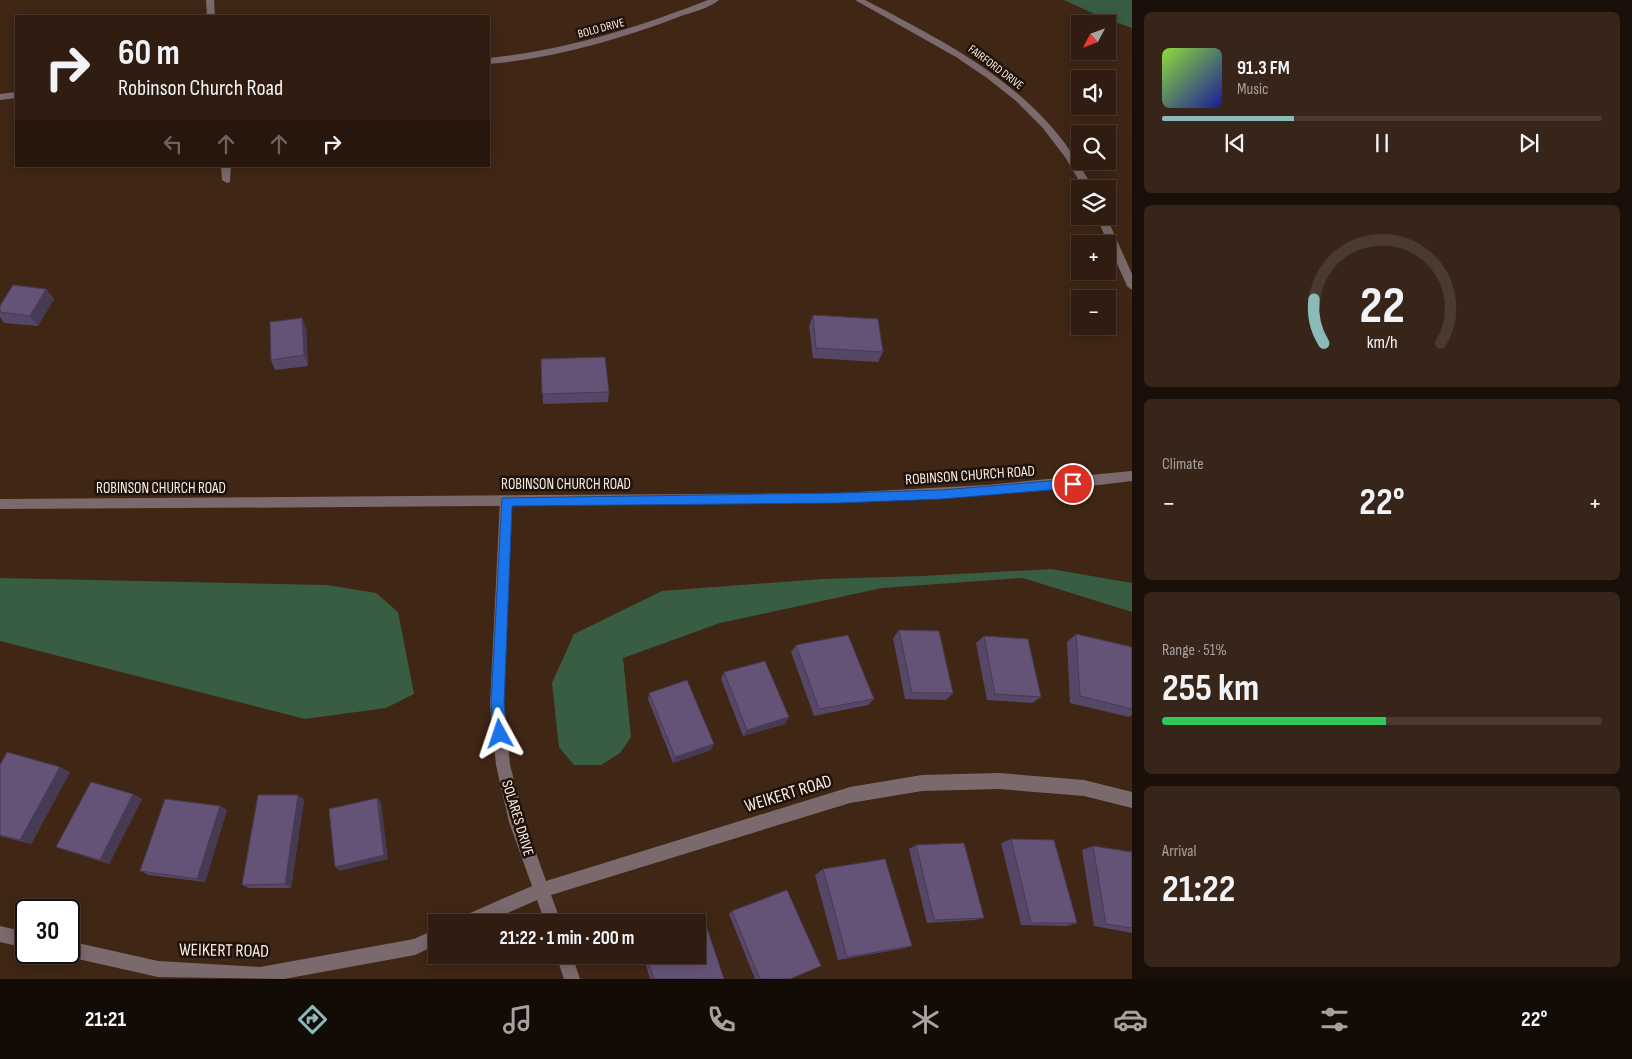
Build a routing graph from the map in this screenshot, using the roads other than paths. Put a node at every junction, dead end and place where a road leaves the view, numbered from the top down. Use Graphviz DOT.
graph roads {
  1 [pos="210,0"];
  2 [pos="715,0"];
  3 [pos="858,0"];
  4 [pos="211,15"];
  5 [pos="490,61"];
  6 [pos="15,94"];
  7 [pos="0,97"];
  8 [pos="226,167"];
  9 [pos="227,180"];
  10 [pos="1083,180"];
  11 [pos="1105,225"];
  12 [pos="1132,286"];
  13 [pos="1132,476"];
  14 [pos="506,501"];
  15 [pos="0,504"];
  16 [pos="1132,800"];
  17 [pos="542,890"];
  18 [pos="487,914"];
  19 [pos="550,914"];
  20 [pos="0,934"];
  21 [pos="15,937"];
  22 [pos="428,941"];
  23 [pos="80,951"];
  24 [pos="567,964"];
  25 [pos="572,979"];
  1 -- 4 [label="street"];
  2 -- 5 [label="street, BOLO DRIVE"];
  3 -- 10 [label="street, FAIRFORD DRIVE"];
  6 -- 7 [label="street"];
  8 -- 9 [label="street"];
  11 -- 12 [label="street"];
  13 -- 14 [label="street, ROBINSON CHURCH ROAD"];
  14 -- 15 [label="street, ROBINSON CHURCH ROAD"];
  14 -- 17 [label="street, SOLARES DRIVE"];
  16 -- 17 [label="street, WEIKERT ROAD"];
  17 -- 18 [label="street, WEIKERT ROAD"];
  17 -- 19 [label="street, SOLARES DRIVE"];
  20 -- 21 [label="street"];
  22 -- 23 [label="street, WEIKERT ROAD"];
  24 -- 25 [label="street"];
}
